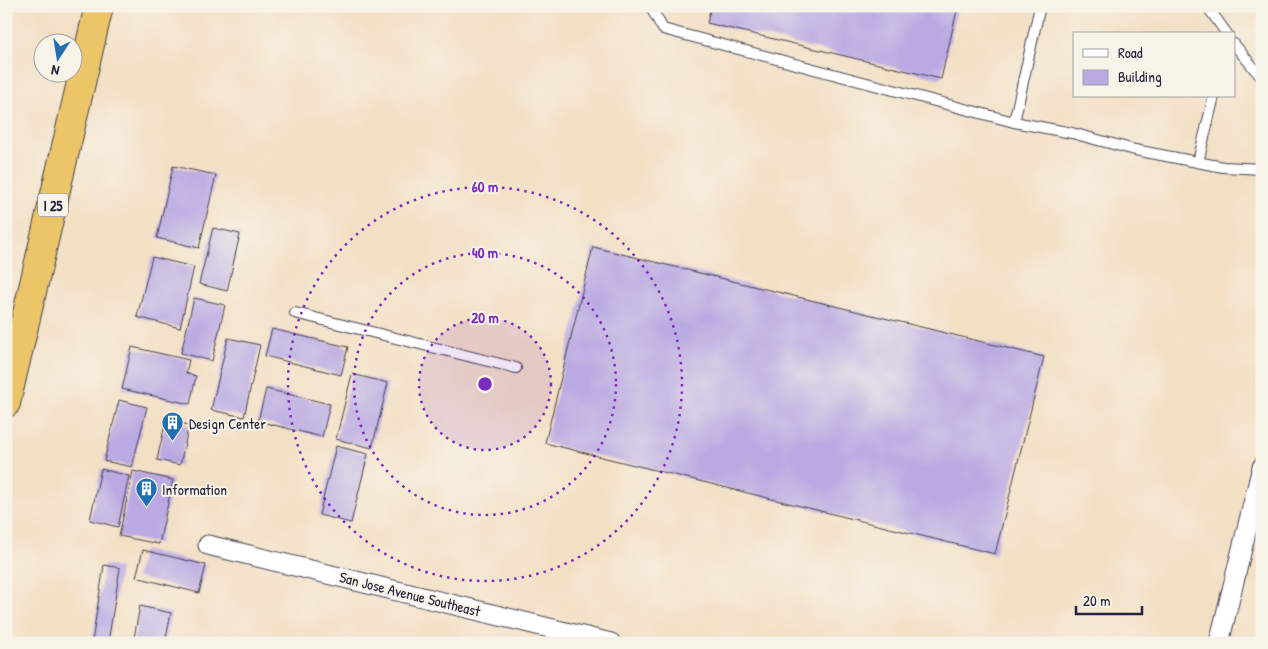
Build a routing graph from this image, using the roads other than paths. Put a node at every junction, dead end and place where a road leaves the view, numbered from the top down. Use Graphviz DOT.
graph roads {
  1 [pos="99,6"];
  2 [pos="650,6"];
  3 [pos="1040,6"];
  4 [pos="1207,6"];
  5 [pos="1226,32"];
  6 [pos="1236,46"];
  7 [pos="1262,78"];
  8 [pos="1214,98"];
  9 [pos="1014,122"];
  10 [pos="1198,162"];
  11 [pos="1262,169"];
  12 [pos="295,313"];
  13 [pos="516,368"];
  14 [pos="6,403"];
  15 [pos="1262,467"];
  16 [pos="208,545"];
  17 [pos="611,643"];
  18 [pos="1219,643"];
  1 -- 14 [label="highway, I 25"];
  2 -- 9 [label="lane"];
  3 -- 9 [label="lane"];
  4 -- 5 [label="lane"];
  6 -- 7 [label="lane"];
  8 -- 10 [label="lane"];
  9 -- 10 [label="lane"];
  10 -- 11 [label="lane"];
  12 -- 13 [label="lane"];
  15 -- 18 [label="street"];
  16 -- 17 [label="street, San Jose Avenue Southeast"];
}
